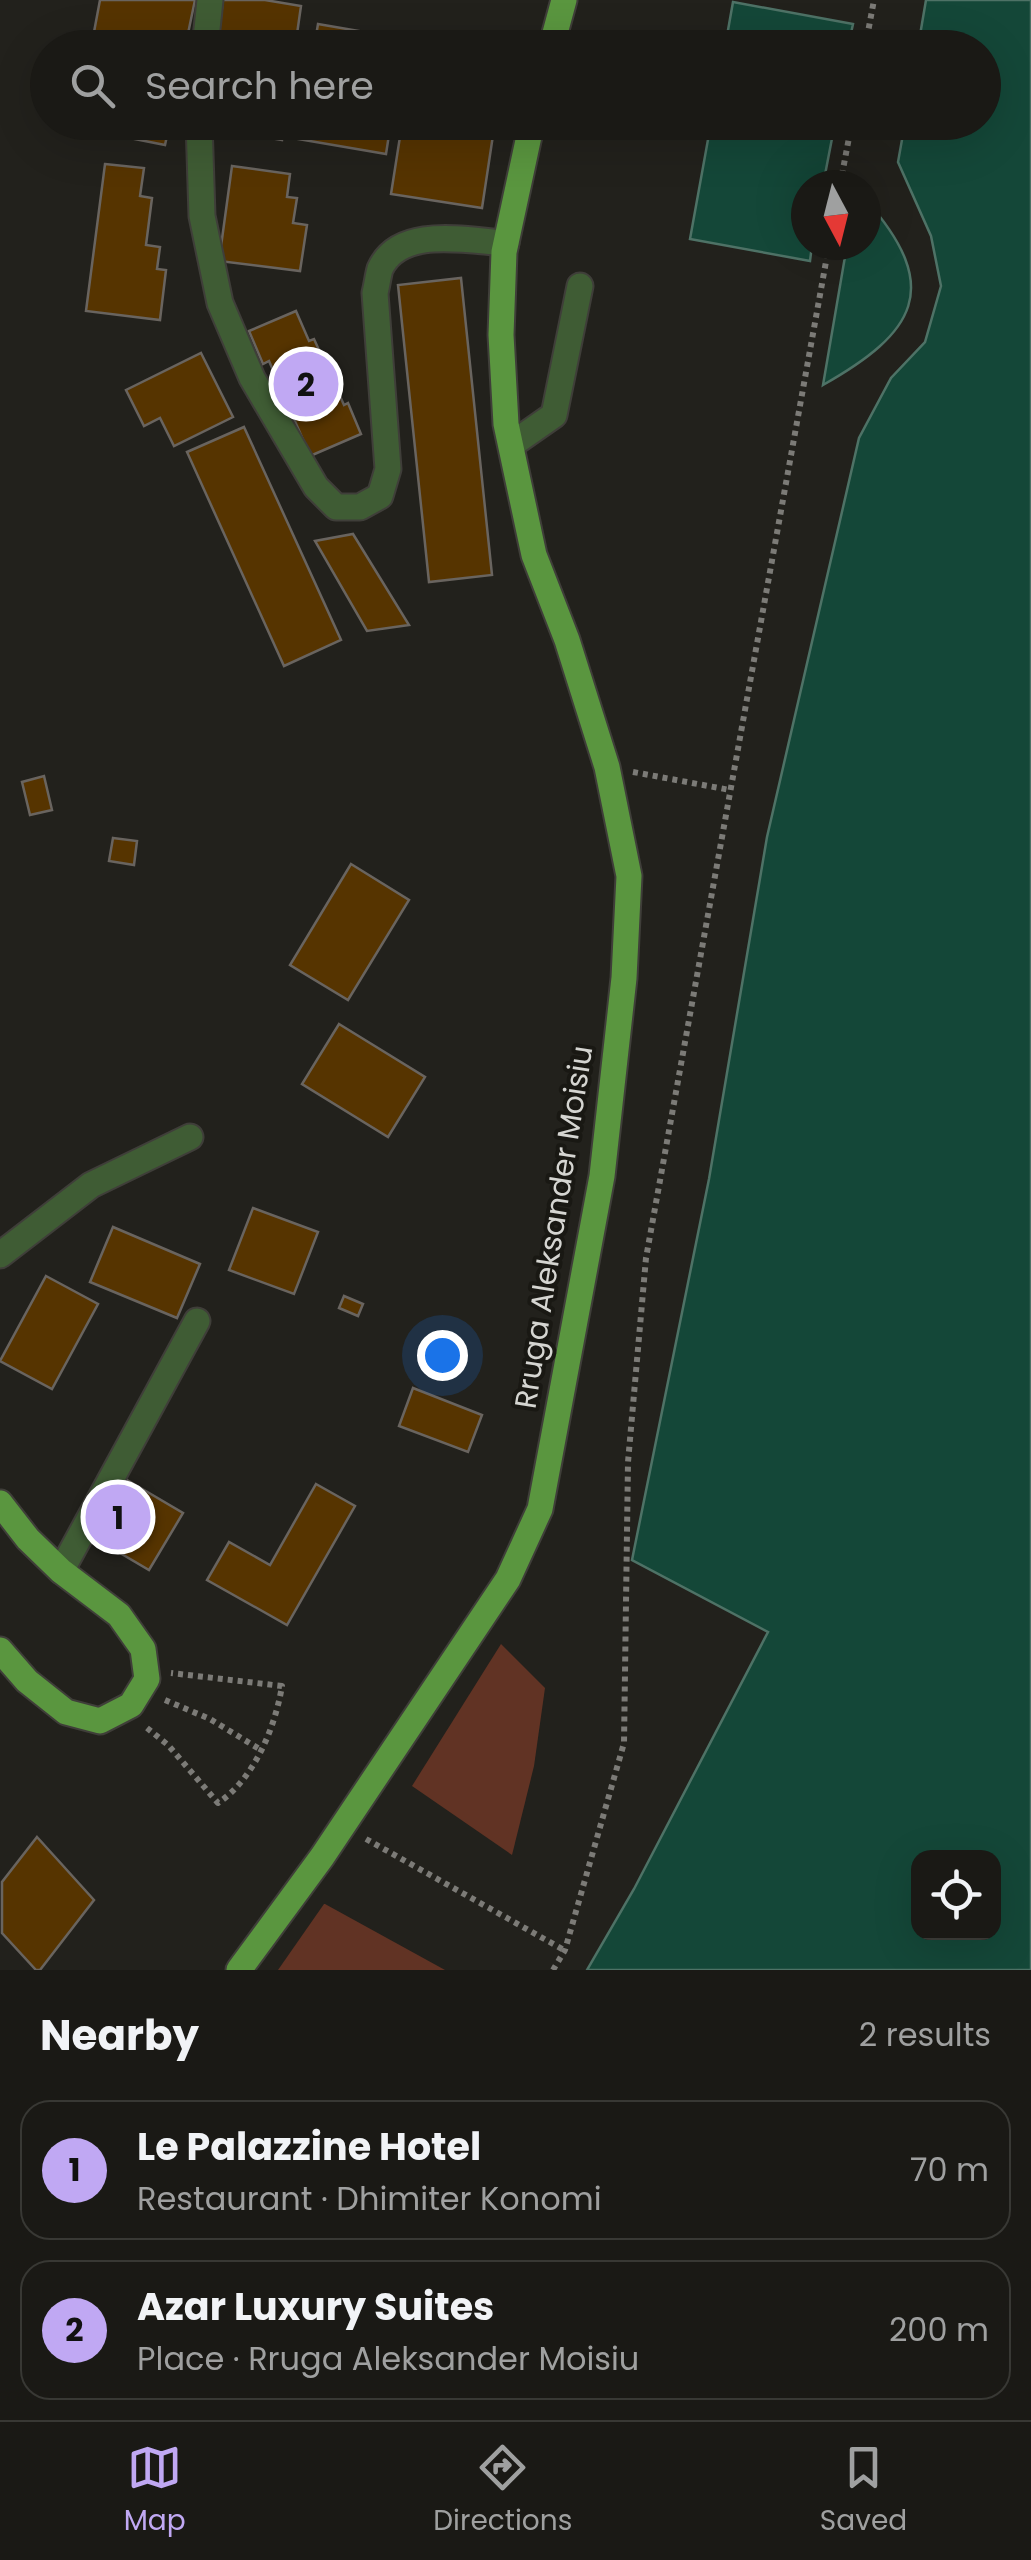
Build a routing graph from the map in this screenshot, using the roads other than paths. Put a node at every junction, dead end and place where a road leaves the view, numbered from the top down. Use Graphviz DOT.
graph roads {
  1 [pos="210,0"];
  2 [pos="564,0"];
  3 [pos="207,30"];
  4 [pos="556,30"];
  5 [pos="200,140"];
  6 [pos="528,140"];
  7 [pos="506,244"];
  8 [pos="580,286"];
  9 [pos="510,445"];
  10 [pos="190,1138"];
  11 [pos="0,1255"];
  12 [pos="196,1320"];
  13 [pos="0,1503"];
  14 [pos="61,1571"];
  15 [pos="0,1650"];
  16 [pos="239,1970"];
  1 -- 3 [label="street"];
  2 -- 4 [label="main road"];
  5 -- 7 [label="street"];
  6 -- 7 [label="main road, Rruga Aleksander Moisiu"];
  7 -- 9 [label="main road, Rruga Aleksander Moisiu"];
  8 -- 9 [label="street"];
  9 -- 16 [label="main road, Rruga Aleksander Moisiu"];
  10 -- 11 [label="street"];
  12 -- 14 [label="street"];
  13 -- 14 [label="main road"];
  14 -- 15 [label="main road"];
}
